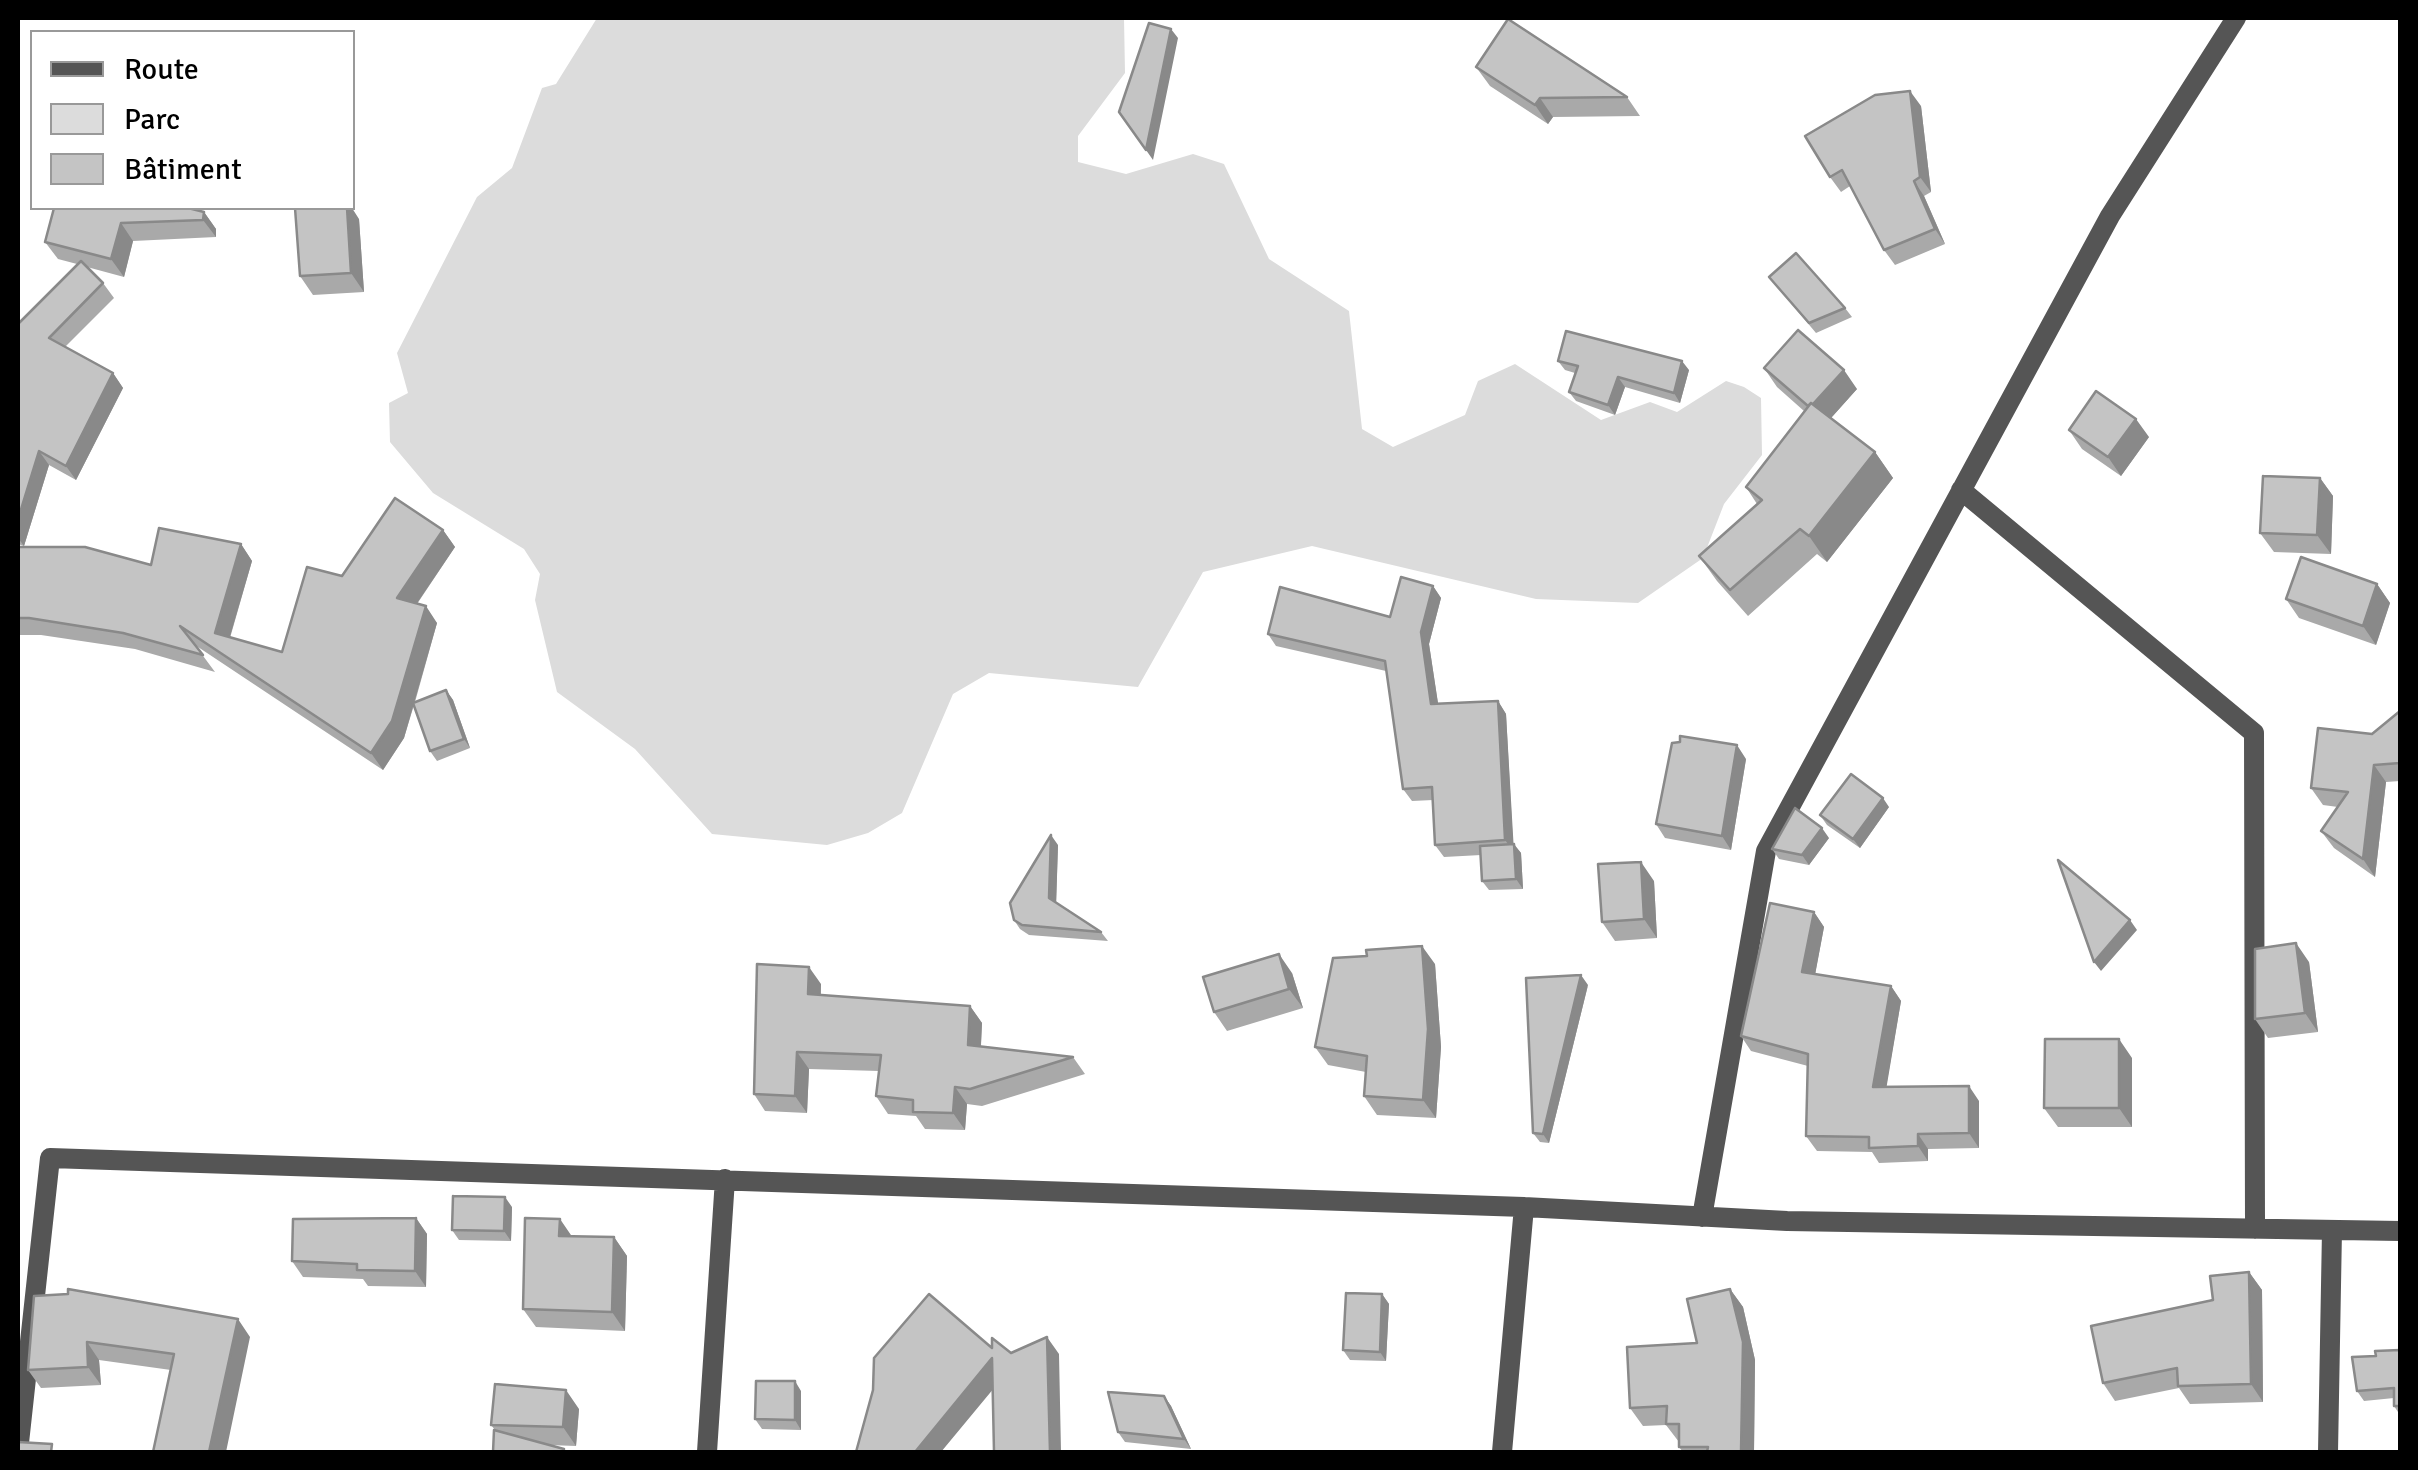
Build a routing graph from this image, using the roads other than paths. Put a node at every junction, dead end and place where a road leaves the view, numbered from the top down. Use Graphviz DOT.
graph roads {
  1 [pos="2236,18"];
  2 [pos="1961,490"];
  3 [pos="726,1179"];
  4 [pos="1524,1206"];
  5 [pos="1702,1217"];
  6 [pos="2256,1229"];
  7 [pos="2332,1230"];
  8 [pos="2400,1231"];
  9 [pos="18,1452"];
  10 [pos="707,1452"];
  11 [pos="1502,1452"];
  12 [pos="2328,1452"];
  1 -- 2 [label="street"];
  2 -- 5 [label="street"];
  2 -- 6 [label="street"];
  3 -- 4 [label="street"];
  3 -- 9 [label="street"];
  3 -- 10 [label="street"];
  4 -- 5 [label="street"];
  4 -- 11 [label="street"];
  5 -- 6 [label="street"];
  6 -- 7 [label="street"];
  7 -- 8 [label="street"];
  7 -- 12 [label="street"];
}
